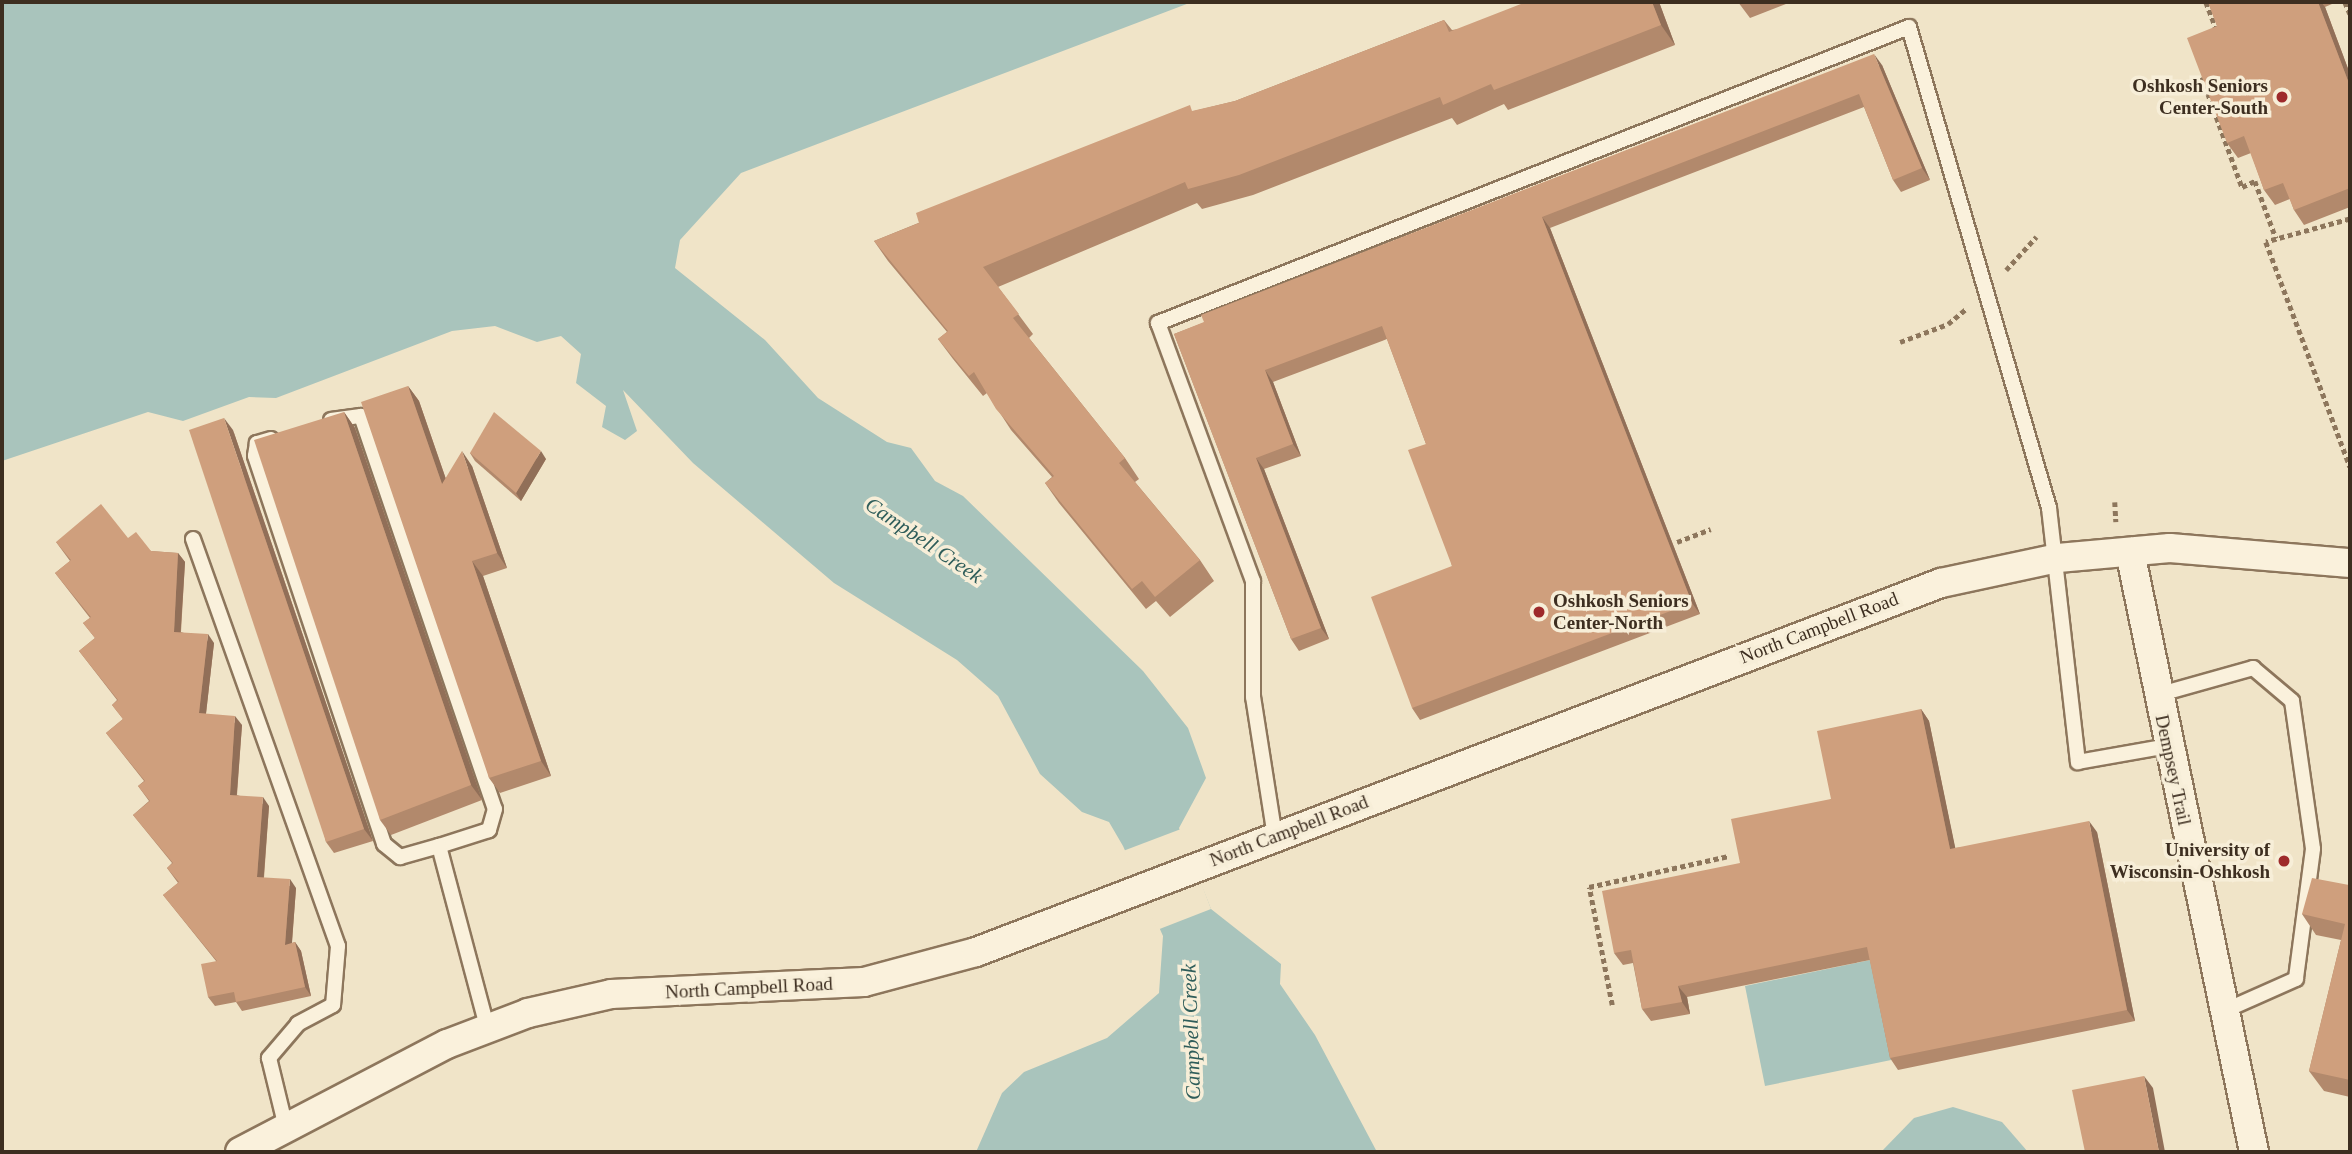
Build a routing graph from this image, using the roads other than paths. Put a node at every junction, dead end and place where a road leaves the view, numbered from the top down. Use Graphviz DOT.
graph roads {
  1 [pos="310,427"];
  2 [pos="284,435"];
  3 [pos="193,540"];
  4 [pos="2130,552"];
  5 [pos="2058,558"];
  6 [pos="2350,563"];
  7 [pos="2157,695"];
  8 [pos="2168,747"];
  9 [pos="1275,837"];
  10 [pos="439,846"];
  11 [pos="2224,1011"];
  12 [pos="487,1027"];
  13 [pos="286,1128"];
  14 [pos="240,1152"];
  15 [pos="2254,1152"];
  1 -- 10 [label="lane"];
  2 -- 10 [label="lane"];
  3 -- 13 [label="lane"];
  4 -- 5 [label="street, North Campbell Road"];
  4 -- 6 [label="street, North Campbell Road"];
  4 -- 7 [label="street, Dempsey Trail"];
  5 -- 8 [label="lane"];
  5 -- 9 [label="street, North Campbell Road"];
  5 -- 9 [label="lane"];
  7 -- 8 [label="street, Dempsey Trail"];
  7 -- 11 [label="lane"];
  8 -- 11 [label="street, Dempsey Trail"];
  9 -- 12 [label="street, North Campbell Road"];
  10 -- 12 [label="lane"];
  11 -- 15 [label="street, Dempsey Trail"];
  12 -- 13 [label="street, North Campbell Road"];
  13 -- 14 [label="street, North Campbell Road"];
}
